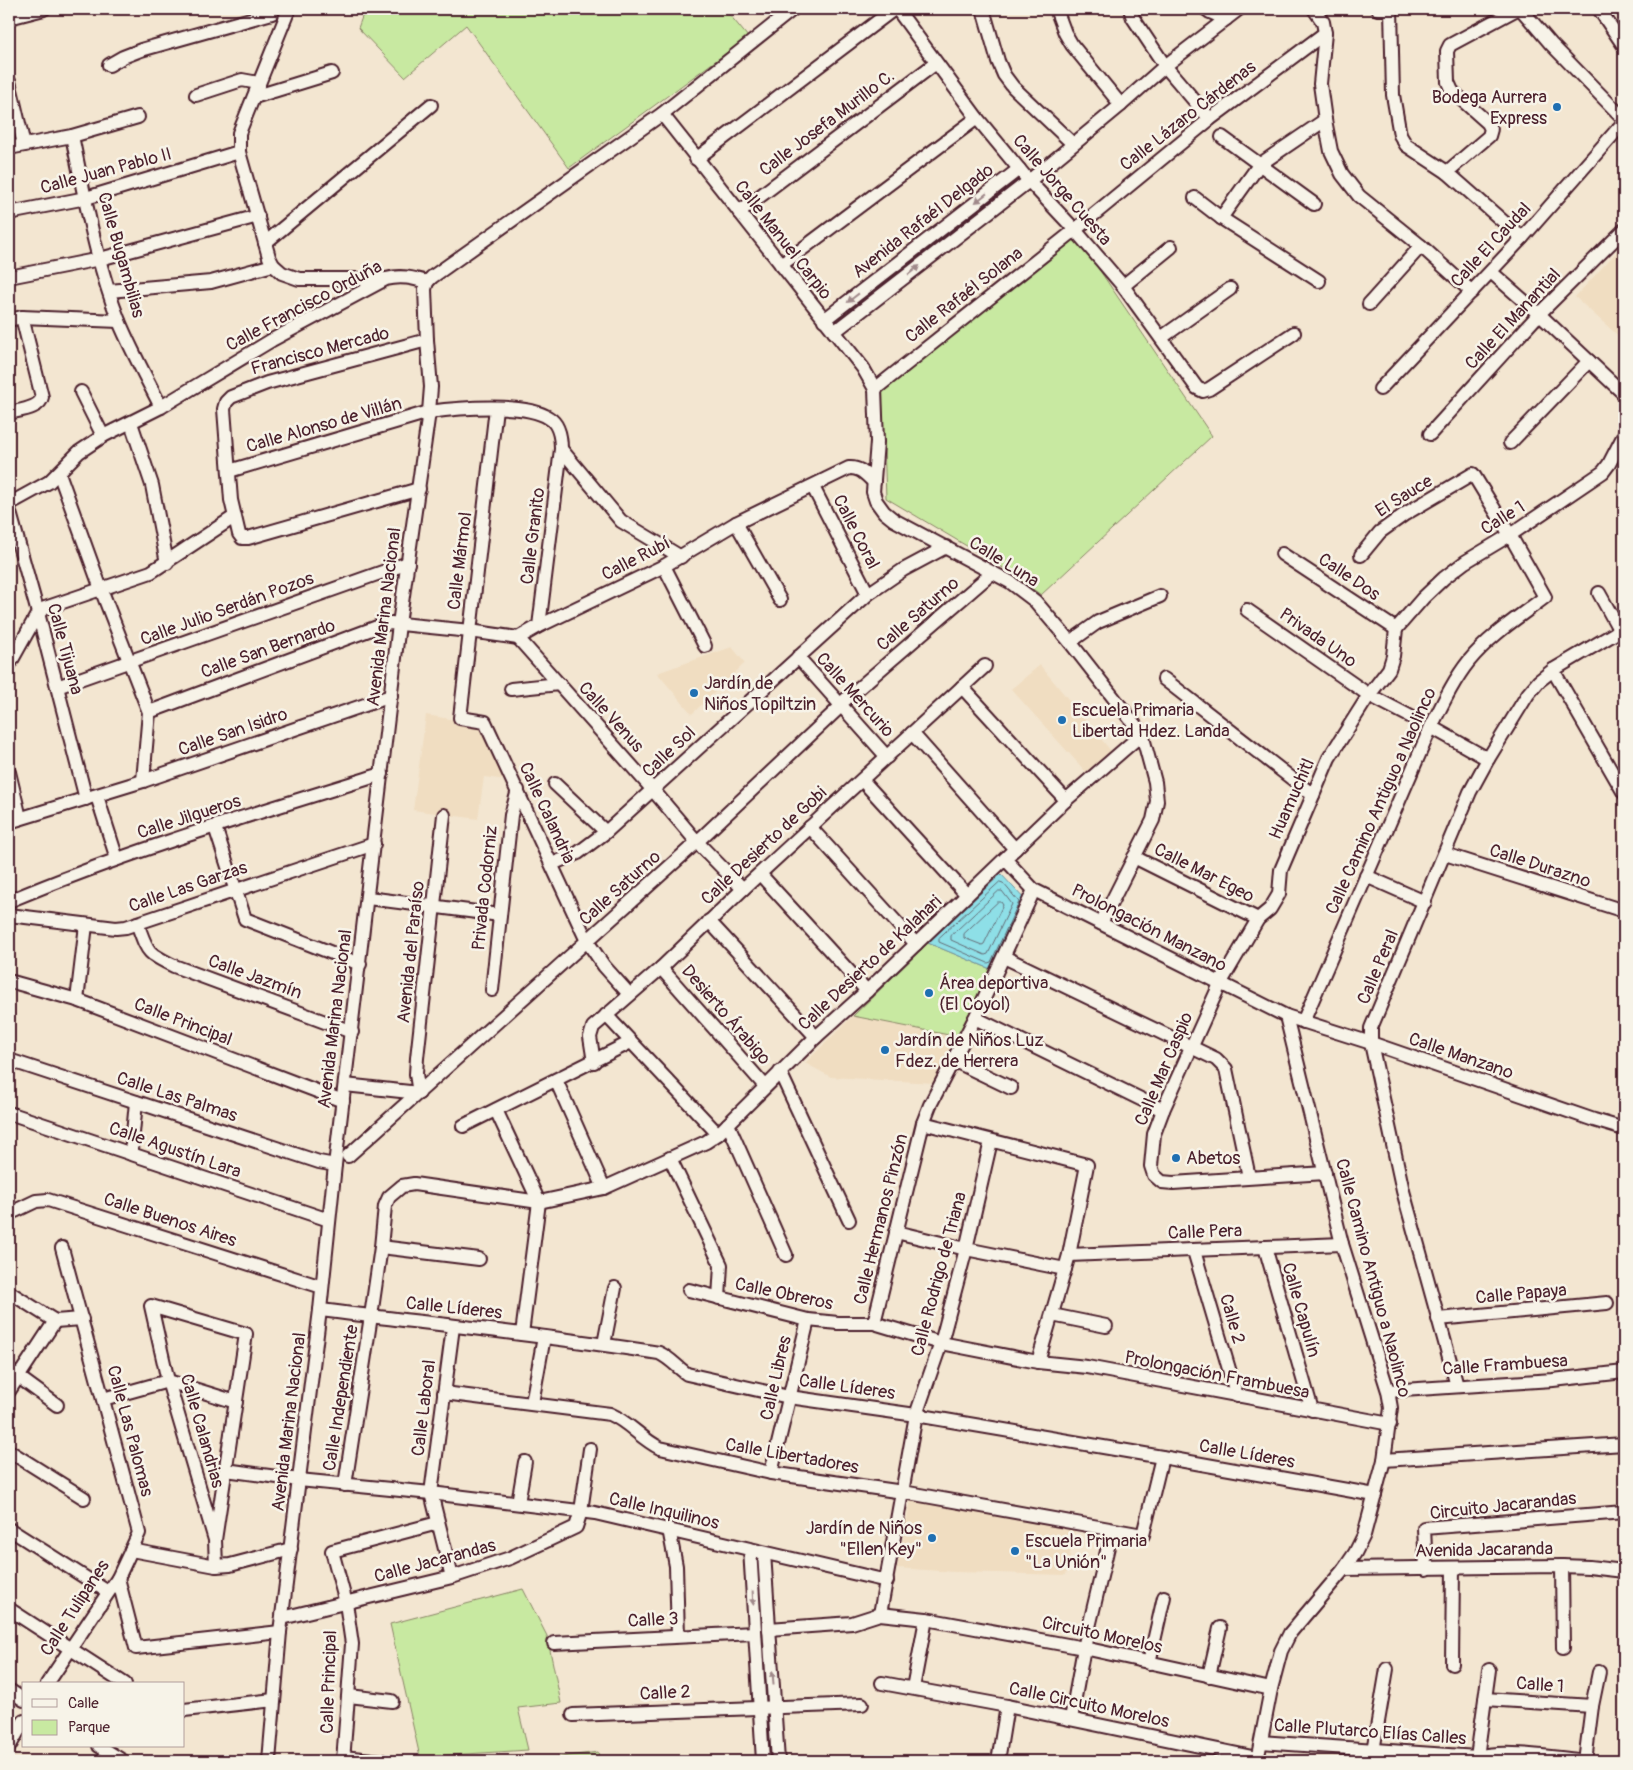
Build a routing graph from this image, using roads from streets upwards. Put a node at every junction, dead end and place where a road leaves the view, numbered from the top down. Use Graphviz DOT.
graph roads {
  1 [pos="44,9"];
  2 [pos="289,9"];
  3 [pos="793,9"];
  4 [pos="896,9"];
  5 [pos="983,9"];
  6 [pos="1056,9"];
  7 [pos="1130,9"];
  8 [pos="1239,9"];
  9 [pos="1314,9"];
  10 [pos="1378,9"];
  11 [pos="1391,9"];
  12 [pos="1519,9"];
  13 [pos="1599,9"];
  14 [pos="1210,10"];
  15 [pos="271,11"];
  16 [pos="9,18"];
  17 [pos="1226,19"];
  18 [pos="281,31"];
  19 [pos="1325,33"];
  20 [pos="1624,46"];
  21 [pos="936,63"];
  22 [pos="109,65"];
  23 [pos="1165,66"];
  24 [pos="332,73"];
  25 [pos="9,82"];
  26 [pos="256,91"];
  27 [pos="196,95"];
  28 [pos="431,105"];
  29 [pos="1121,105"];
  30 [pos="662,114"];
  31 [pos="138,117"];
  32 [pos="977,118"];
  33 [pos="1210,120"];
  34 [pos="1324,120"];
  35 [pos="1624,120"];
  36 [pos="72,136"];
  37 [pos="1222,137"];
  38 [pos="1073,144"];
  39 [pos="24,145"];
  40 [pos="9,148"];
  41 [pos="239,152"];
  42 [pos="696,159"];
  43 [pos="1259,165"];
  44 [pos="1019,168"];
  45 [pos="1448,172"];
  46 [pos="1029,181"];
  47 [pos="86,198"];
  48 [pos="1195,198"];
  49 [pos="1314,204"];
  50 [pos="739,212"];
  51 [pos="9,213"];
  52 [pos="258,216"];
  53 [pos="1221,218"];
  54 [pos="1075,230"];
  55 [pos="1624,230"];
  56 [pos="1522,238"];
  57 [pos="265,243"];
  58 [pos="1421,246"];
  59 [pos="1171,247"];
  60 [pos="100,259"];
  61 [pos="781,265"];
  62 [pos="273,266"];
  63 [pos="1491,272"];
  64 [pos="9,277"];
  65 [pos="386,279"];
  66 [pos="1319,281"];
  67 [pos="427,282"];
  68 [pos="1123,286"];
  69 [pos="1230,289"];
  70 [pos="109,291"];
  71 [pos="1472,292"];
  72 [pos="1369,304"];
  73 [pos="1539,314"];
  74 [pos="22,317"];
  75 [pos="9,320"];
  76 [pos="824,320"];
  77 [pos="119,321"];
  78 [pos="834,332"];
  79 [pos="1294,333"];
  80 [pos="1161,338"];
  81 [pos="426,340"];
  82 [pos="1589,361"];
  83 [pos="875,389"];
  84 [pos="1380,389"];
  85 [pos="82,392"];
  86 [pos="1624,394"];
  87 [pos="161,407"];
  88 [pos="496,408"];
  89 [pos="430,412"];
  90 [pos="9,413"];
  91 [pos="131,423"];
  92 [pos="1430,434"];
  93 [pos="1624,435"];
  94 [pos="103,436"];
  95 [pos="1510,443"];
  96 [pos="561,449"];
  97 [pos="229,471"];
  98 [pos="59,473"];
  99 [pos="874,482"];
  100 [pos="813,487"];
  101 [pos="419,489"];
  102 [pos="9,504"];
  103 [pos="9,509"];
  104 [pos="234,517"];
  105 [pos="736,523"];
  106 [pos="1510,535"];
  107 [pos="946,548"];
  108 [pos="1282,554"];
  109 [pos="1361,555"];
  110 [pos="681,557"];
  111 [pos="167,563"];
  112 [pos="408,563"];
  113 [pos="664,566"];
  114 [pos="992,573"];
  115 [pos="101,589"];
  116 [pos="1599,593"];
  117 [pos="868,594"];
  118 [pos="1160,596"];
  119 [pos="780,600"];
  120 [pos="1247,610"];
  121 [pos="38,613"];
  122 [pos="399,624"];
  123 [pos="539,626"];
  124 [pos="1396,629"];
  125 [pos="1622,630"];
  126 [pos="470,631"];
  127 [pos="518,638"];
  128 [pos="1070,642"];
  129 [pos="705,646"];
  130 [pos="798,657"];
  131 [pos="130,663"];
  132 [pos="9,665"];
  133 [pos="984,666"];
  134 [pos="1553,670"];
  135 [pos="1164,679"];
  136 [pos="559,684"];
  137 [pos="57,687"];
  138 [pos="962,687"];
  139 [pos="511,689"];
  140 [pos="1369,695"];
  141 [pos="391,696"];
  142 [pos="843,703"];
  143 [pos="149,712"];
  144 [pos="460,718"];
  145 [pos="1417,720"];
  146 [pos="1430,727"];
  147 [pos="912,733"];
  148 [pos="1142,734"];
  149 [pos="887,756"];
  150 [pos="1488,759"];
  151 [pos="9,772"];
  152 [pos="382,774"];
  153 [pos="862,780"];
  154 [pos="142,781"];
  155 [pos="555,784"];
  156 [pos="518,790"];
  157 [pos="653,790"];
  158 [pos="1313,794"];
  159 [pos="1624,794"];
  160 [pos="91,797"];
  161 [pos="1066,800"];
  162 [pos="444,816"];
  163 [pos="15,820"];
  164 [pos="215,827"];
  165 [pos="810,827"];
  166 [pos="606,832"];
  167 [pos="697,842"];
  168 [pos="374,844"];
  169 [pos="1016,849"];
  170 [pos="1444,854"];
  171 [pos="1134,857"];
  172 [pos="1005,858"];
  173 [pos="117,859"];
  174 [pos="552,864"];
  175 [pos="760,874"];
  176 [pos="1366,876"];
  177 [pos="743,889"];
  178 [pos="236,890"];
  179 [pos="1034,890"];
  180 [pos="967,895"];
  181 [pos="368,898"];
  182 [pos="9,901"];
  183 [pos="1425,902"];
  184 [pos="434,907"];
  185 [pos="1624,911"];
  186 [pos="500,915"];
  187 [pos="9,916"];
  188 [pos="1258,919"];
  189 [pos="709,921"];
  190 [pos="137,923"];
  191 [pos="1101,923"];
  192 [pos="86,925"];
  193 [pos="587,941"];
  194 [pos="916,944"];
  195 [pos="1004,956"];
  196 [pos="360,964"];
  197 [pos="661,968"];
  198 [pos="9,981"];
  199 [pos="1220,984"];
  200 [pos="492,990"];
  201 [pos="867,991"];
  202 [pos="629,994"];
  203 [pos="77,1000"];
  204 [pos="606,1015"];
  205 [pos="1286,1016"];
  206 [pos="975,1018"];
  207 [pos="1303,1022"];
  208 [pos="352,1032"];
  209 [pos="816,1037"];
  210 [pos="631,1042"];
  211 [pos="1371,1043"];
  212 [pos="1190,1048"];
  213 [pos="9,1060"];
  214 [pos="953,1060"];
  215 [pos="594,1062"];
  216 [pos="780,1072"];
  217 [pos="556,1080"];
  218 [pos="345,1085"];
  219 [pos="765,1086"];
  220 [pos="1011,1088"];
  221 [pos="419,1093"];
  222 [pos="343,1101"];
  223 [pos="136,1102"];
  224 [pos="496,1110"];
  225 [pos="1162,1110"];
  226 [pos="9,1113"];
  227 [pos="923,1123"];
  228 [pos="728,1124"];
  229 [pos="462,1126"];
  230 [pos="1624,1129"];
  231 [pos="718,1134"];
  232 [pos="991,1141"];
  233 [pos="131,1154"];
  234 [pos="348,1156"];
  235 [pos="670,1158"];
  236 [pos="335,1164"];
  237 [pos="1326,1173"];
  238 [pos="1249,1177"];
  239 [pos="604,1188"];
  240 [pos="539,1202"];
  241 [pos="9,1210"];
  242 [pos="329,1220"];
  243 [pos="849,1220"];
  244 [pos="896,1232"];
  245 [pos="1342,1244"];
  246 [pos="381,1247"];
  247 [pos="1265,1247"];
  248 [pos="62,1248"];
  249 [pos="966,1249"];
  250 [pos="1194,1251"];
  251 [pos="786,1255"];
  252 [pos="1070,1255"];
  253 [pos="479,1259"];
  254 [pos="1065,1269"];
  255 [pos="322,1287"];
  256 [pos="615,1288"];
  257 [pos="689,1290"];
  258 [pos="9,1292"];
  259 [pos="719,1298"];
  260 [pos="1607,1303"];
  261 [pos="320,1310"];
  262 [pos="1052,1315"];
  263 [pos="371,1316"];
  264 [pos="82,1319"];
  265 [pos="1438,1319"];
  266 [pos="808,1320"];
  267 [pos="55,1321"];
  268 [pos="874,1323"];
  269 [pos="1106,1326"];
  270 [pos="453,1327"];
  271 [pos="522,1334"];
  272 [pos="544,1336"];
  273 [pos="941,1343"];
  274 [pos="604,1344"];
  275 [pos="1038,1362"];
  276 [pos="1624,1372"];
  277 [pos="14,1373"];
  278 [pos="168,1381"];
  279 [pos="1457,1386"];
  280 [pos="1388,1390"];
  281 [pos="9,1391"];
  282 [pos="444,1393"];
  283 [pos="1237,1396"];
  284 [pos="789,1397"];
  285 [pos="102,1399"];
  286 [pos="236,1402"];
  287 [pos="532,1404"];
  288 [pos="57,1405"];
  289 [pos="1312,1410"];
  290 [pos="916,1414"];
  291 [pos="1390,1424"];
  292 [pos="1624,1444"];
  293 [pos="590,1450"];
  294 [pos="9,1451"];
  295 [pos="1162,1457"];
  296 [pos="1384,1460"];
  297 [pos="525,1462"];
  298 [pos="226,1470"];
  299 [pos="771,1473"];
  300 [pos="299,1480"];
  301 [pos="345,1485"];
  302 [pos="903,1492"];
  303 [pos="431,1493"];
  304 [pos="1375,1495"];
  305 [pos="84,1498"];
  306 [pos="518,1503"];
  307 [pos="581,1511"];
  308 [pos="1624,1512"];
  309 [pos="438,1523"];
  310 [pos="9,1529"];
  311 [pos="668,1529"];
  312 [pos="1112,1530"];
  313 [pos="215,1540"];
  314 [pos="750,1549"];
  315 [pos="131,1550"];
  316 [pos="291,1550"];
  317 [pos="764,1553"];
  318 [pos="216,1566"];
  319 [pos="1562,1566"];
  320 [pos="1453,1568"];
  321 [pos="1344,1569"];
  322 [pos="1426,1569"];
  323 [pos="1624,1571"];
  324 [pos="452,1577"];
  325 [pos="118,1578"];
  326 [pos="886,1581"];
  327 [pos="108,1592"];
  328 [pos="1164,1597"];
  329 [pos="346,1603"];
  330 [pos="9,1609"];
  331 [pos="880,1614"];
  332 [pos="282,1618"];
  333 [pos="926,1619"];
  334 [pos="769,1628"];
  335 [pos="1220,1628"];
  336 [pos="280,1632"];
  337 [pos="754,1633"];
  338 [pos="678,1636"];
  339 [pos="554,1643"];
  340 [pos="1084,1648"];
  341 [pos="1563,1648"];
  342 [pos="70,1649"];
  343 [pos="1149,1663"];
  344 [pos="1452,1664"];
  345 [pos="1387,1669"];
  346 [pos="1489,1670"];
  347 [pos="1599,1672"];
  348 [pos="1209,1676"];
  349 [pos="48,1682"];
  350 [pos="122,1682"];
  351 [pos="882,1683"];
  352 [pos="913,1688"];
  353 [pos="9,1690"];
  354 [pos="1270,1690"];
  355 [pos="348,1696"];
  356 [pos="22,1699"];
  357 [pos="1485,1699"];
  358 [pos="274,1700"];
  359 [pos="392,1701"];
  360 [pos="862,1704"];
  361 [pos="760,1706"];
  362 [pos="1007,1706"];
  363 [pos="1592,1706"];
  364 [pos="775,1708"];
  365 [pos="185,1710"];
  366 [pos="573,1715"];
  367 [pos="1071,1719"];
  368 [pos="22,1724"];
  369 [pos="1260,1742"];
  370 [pos="9,1747"];
  371 [pos="102,1748"];
  372 [pos="1373,1751"];
  373 [pos="343,1759"];
  374 [pos="1482,1759"];
  375 [pos="1257,1760"];
  376 [pos="123,1761"];
  377 [pos="269,1761"];
  378 [pos="382,1761"];
  379 [pos="763,1761"];
  380 [pos="778,1761"];
  381 [pos="998,1761"];
  382 [pos="1585,1761"];
  1 -- 16 [label="street"];
  2 -- 18 [label="street"];
  3 -- 30 [label="street"];
  4 -- 21 [label="street, Calle Jorge Cuesta"];
  4 -- 42 [label="street"];
  5 -- 38 [label="street"];
  6 -- 29 [label="street"];
  7 -- 23 [label="street"];
  8 -- 17 [label="street, Avenida Rafaél Delgado"];
  9 -- 19 [label="street"];
  10 -- 11 [label="street"];
  11 -- 45 [label="street"];
  12 -- 35 [label="street"];
  12 -- 45 [label="street"];
  13 -- 20 [label="street"];
  14 -- 17 [label="street"];
  15 -- 18 [label="street"];
  15 -- 22 [label="street"];
  17 -- 23 [label="street, Avenida Rafaél Delgado"];
  18 -- 26 [label="street"];
  19 -- 33 [label="street, Calle Lázaro Cárdenas"];
  19 -- 34 [label="street"];
  21 -- 32 [label="street, Calle Jorge Cuesta"];
  21 -- 50 [label="street, Calle Josefa Murillo C."];
  23 -- 29 [label="street, Avenida Rafaél Delgado"];
  23 -- 33 [label="street"];
  24 -- 26 [label="street"];
  25 -- 39 [label="street"];
  26 -- 27 [label="street"];
  26 -- 41 [label="street"];
  28 -- 57 [label="street"];
  29 -- 38 [label="street, Avenida Rafaél Delgado"];
  30 -- 42 [label="street, Calle Manuel Carpio"];
  30 -- 67 [label="street"];
  31 -- 36 [label="street"];
  32 -- 44 [label="street, Calle Jorge Cuesta"];
  32 -- 61 [label="street"];
  33 -- 54 [label="street, Calle Lázaro Cárdenas"];
  34 -- 43 [label="street"];
  34 -- 58 [label="street"];
  35 -- 56 [label="street, Calle El Caudal"];
  36 -- 39 [label="street"];
  36 -- 47 [label="street, Calle Bugambilias"];
  37 -- 43 [label="street"];
  38 -- 46 [label="street, Avenida Rafaél Delgado"];
  39 -- 40 [label="street"];
  41 -- 47 [label="street, Calle Juan Pablo II"];
  41 -- 52 [label="street"];
  42 -- 50 [label="street, Calle Manuel Carpio"];
  43 -- 49 [label="street"];
  43 -- 53 [label="street"];
  44 -- 46 [label="street, Calle Jorge Cuesta"];
  44 -- 76 [label="street, Avenida Rafaél Delgado, one-way"];
  45 -- 56 [label="street"];
  46 -- 54 [label="street, Calle Jorge Cuesta"];
  78 -- 46 [label="street, Avenida Rafaél Delgado, one-way"];
  47 -- 51 [label="street, Calle Juan Pablo II"];
  47 -- 60 [label="street, Calle Bugambilias"];
  48 -- 53 [label="street"];
  50 -- 61 [label="street, Calle Manuel Carpio"];
  52 -- 57 [label="street"];
  52 -- 60 [label="street"];
  53 -- 66 [label="street"];
  54 -- 68 [label="street, Calle Jorge Cuesta"];
  54 -- 83 [label="street, Calle Rafaél Solana"];
  55 -- 73 [label="street, Calle El Manantial"];
  56 -- 63 [label="street, Calle El Caudal"];
  57 -- 62 [label="street"];
  58 -- 71 [label="street"];
  58 -- 72 [label="street"];
  59 -- 68 [label="street"];
  60 -- 64 [label="street"];
  60 -- 70 [label="street, Calle Bugambilias"];
  61 -- 76 [label="street, Calle Manuel Carpio"];
  62 -- 65 [label="street"];
  62 -- 70 [label="street"];
  63 -- 71 [label="street, Calle El Caudal"];
  63 -- 73 [label="street"];
  65 -- 67 [label="street, Calle Francisco Orduña"];
  65 -- 87 [label="street, Calle Francisco Orduña"];
  67 -- 81 [label="street, Avenida Marina Nacional"];
  68 -- 80 [label="street, Calle Jorge Cuesta"];
  69 -- 80 [label="street"];
  70 -- 77 [label="street, Calle Bugambilias"];
  71 -- 84 [label="street, Calle El Caudal"];
  73 -- 82 [label="street"];
  73 -- 92 [label="street, Calle El Manantial"];
  74 -- 75 [label="street"];
  74 -- 77 [label="street"];
  74 -- 90 [label="street"];
  76 -- 78 [label="street, Calle Manuel Carpio"];
  77 -- 87 [label="street, Calle Bugambilias"];
  78 -- 83 [label="street, Calle Manuel Carpio"];
  79 -- 80 [label="street, Calle Jorge Cuesta"];
  81 -- 89 [label="street, Avenida Marina Nacional"];
  81 -- 97 [label="street, Francisco Mercado"];
  82 -- 86 [label="street"];
  82 -- 95 [label="street"];
  83 -- 99 [label="street, Calle Luna"];
  85 -- 94 [label="street"];
  87 -- 91 [label="street, Calle Francisco Orduña"];
  88 -- 89 [label="street, Calle Alonso de Villán"];
  88 -- 96 [label="street, Calle Alonso de Villán"];
  88 -- 126 [label="street, Calle Mármol"];
  89 -- 97 [label="street, Calle Alonso de Villán"];
  89 -- 101 [label="street, Avenida Marina Nacional"];
  91 -- 94 [label="street, Calle Francisco Orduña"];
  91 -- 111 [label="street"];
  93 -- 106 [label="street, Calle 1"];
  94 -- 98 [label="street, Calle Francisco Orduña"];
  96 -- 110 [label="street"];
  96 -- 123 [label="street, Calle Granito"];
  97 -- 104 [label="street"];
  98 -- 102 [label="street, Calle Francisco Orduña"];
  98 -- 115 [label="street"];
  99 -- 100 [label="street, Calle Rubí"];
  99 -- 107 [label="street, Calle Luna"];
  100 -- 105 [label="street, Calle Rubí"];
  100 -- 117 [label="street, Calle Coral"];
  101 -- 104 [label="street"];
  101 -- 112 [label="street, Avenida Marina Nacional"];
  103 -- 121 [label="street, Calle Tijuana"];
  104 -- 111 [label="street"];
  105 -- 110 [label="street, Calle Rubí"];
  105 -- 119 [label="street"];
  106 -- 109 [label="street, El Sauce"];
  106 -- 124 [label="street, Calle 1"];
  106 -- 146 [label="street, Calle Camino Antiguo a Naolinco"];
  107 -- 114 [label="street, Calle Luna"];
  107 -- 117 [label="street, Calle Sol"];
  108 -- 124 [label="street, Calle Dos"];
  110 -- 113 [label="street, Calle Rubí"];
  111 -- 115 [label="street"];
  112 -- 122 [label="street, Avenida Marina Nacional"];
  112 -- 131 [label="street, Calle Julio Serdán Pozos"];
  113 -- 123 [label="street, Calle Rubí"];
  113 -- 129 [label="street"];
  114 -- 128 [label="street, Calle Luna"];
  114 -- 142 [label="street, Calle Saturno"];
  115 -- 121 [label="street"];
  115 -- 131 [label="street"];
  116 -- 125 [label="street"];
  117 -- 130 [label="street, Calle Sol"];
  118 -- 128 [label="street"];
  120 -- 140 [label="street, Privada Uno"];
  121 -- 132 [label="street"];
  121 -- 137 [label="street, Calle Tijuana"];
  122 -- 126 [label="street"];
  122 -- 141 [label="street, Avenida Marina Nacional"];
  122 -- 143 [label="street, Calle San Bernardo"];
  123 -- 127 [label="street, Calle Rubí"];
  124 -- 140 [label="street, Huamuchitl"];
  125 -- 134 [label="street, Calle Peral"];
  126 -- 127 [label="street"];
  126 -- 144 [label="street, Calle Mármol"];
  127 -- 136 [label="street, Calle Venus"];
  128 -- 148 [label="street, Calle Luna"];
  130 -- 142 [label="street, Calle Mercurio"];
  130 -- 157 [label="street, Calle Sol"];
  131 -- 137 [label="street, Calle Julio Serdán Pozos"];
  131 -- 143 [label="street"];
  133 -- 138 [label="street, Calle Desierto de Gobi"];
  134 -- 150 [label="street, Calle Peral"];
  134 -- 159 [label="street"];
  135 -- 158 [label="street"];
  136 -- 139 [label="street"];
  136 -- 157 [label="street, Calle Venus"];
  137 -- 160 [label="street, Calle Tijuana"];
  138 -- 147 [label="street, Calle Desierto de Gobi"];
  138 -- 161 [label="street"];
  140 -- 145 [label="street, Privada Uno"];
  140 -- 158 [label="street, Huamuchitl"];
  141 -- 152 [label="street, Avenida Marina Nacional"];
  141 -- 154 [label="street, Calle San Isidro"];
  142 -- 149 [label="street, Calle Mercurio"];
  142 -- 167 [label="street, Calle Saturno"];
  143 -- 154 [label="street"];
  144 -- 156 [label="street, Calle Calandria"];
  146 -- 150 [label="street"];
  146 -- 176 [label="street, Calle Camino Antiguo a Naolinco"];
  147 -- 149 [label="street, Calle Desierto de Gobi"];
  147 -- 169 [label="street"];
  148 -- 161 [label="street, Calle Desierto de Kalahari"];
  148 -- 171 [label="street, Calle Luna"];
  149 -- 153 [label="street, Calle Desierto de Gobi"];
  150 -- 170 [label="street, Calle Peral"];
  151 -- 163 [label="street"];
  152 -- 164 [label="street, Calle Jilgueros"];
  152 -- 168 [label="street, Avenida Marina Nacional"];
  153 -- 165 [label="street, Calle Desierto de Gobi"];
  153 -- 180 [label="street"];
  154 -- 160 [label="street, Calle San Isidro"];
  155 -- 166 [label="street"];
  156 -- 174 [label="street, Calle Calandria"];
  156 -- 186 [label="street, Privada Codorniz"];
  157 -- 166 [label="street, Calle Sol"];
  157 -- 167 [label="street, Calle Venus"];
  158 -- 188 [label="street, Huamuchitl"];
  160 -- 163 [label="street, Calle San Isidro"];
  160 -- 173 [label="street, Calle Tijuana"];
  161 -- 169 [label="street, Calle Desierto de Kalahari"];
  162 -- 184 [label="street, Avenida del Paraíso"];
  164 -- 173 [label="street, Calle Jilgueros"];
  164 -- 178 [label="street"];
  165 -- 175 [label="street, Calle Desierto de Gobi"];
  165 -- 194 [label="street"];
  166 -- 174 [label="street, Calle Sol"];
  167 -- 177 [label="street, Calle Venus"];
  167 -- 193 [label="street, Calle Saturno"];
  168 -- 178 [label="street, Calle Las Garzas"];
  168 -- 181 [label="street, Avenida Marina Nacional"];
  169 -- 172 [label="street, Calle Desierto de Kalahari"];
  170 -- 183 [label="street, Calle Peral"];
  170 -- 185 [label="street, Calle Durazno"];
  171 -- 188 [label="street, Calle Mar Egeo"];
  171 -- 191 [label="street"];
  172 -- 179 [label="street, Prolongación Manzano"];
  172 -- 180 [label="street, Calle Desierto de Kalahari"];
  173 -- 182 [label="street, Calle Jilgueros"];
  174 -- 193 [label="street, Calle Calandria"];
  175 -- 177 [label="street, Calle Desierto de Gobi"];
  175 -- 201 [label="street"];
  176 -- 183 [label="street"];
  176 -- 207 [label="street, Calle Camino Antiguo a Naolinco"];
  177 -- 189 [label="street, Calle Desierto de Gobi"];
  178 -- 190 [label="street, Calle Las Garzas"];
  178 -- 196 [label="street"];
  179 -- 191 [label="street, Prolongación Manzano"];
  179 -- 195 [label="street, Calle Hermanos Pinzón"];
  180 -- 194 [label="street, Calle Desierto de Kalahari"];
  181 -- 184 [label="street"];
  181 -- 196 [label="street, Avenida Marina Nacional"];
  183 -- 211 [label="street, Calle Peral"];
  184 -- 186 [label="street"];
  184 -- 221 [label="street, Avenida del Paraíso"];
  186 -- 200 [label="street, Privada Codorniz"];
  187 -- 192 [label="street, Calle Las Garzas"];
  188 -- 199 [label="street, Huamuchitl"];
  189 -- 197 [label="street, Calle Desierto de Gobi"];
  189 -- 209 [label="street"];
  190 -- 192 [label="street, Calle Las Garzas"];
  190 -- 208 [label="street, Calle Jazmín"];
  191 -- 199 [label="street, Prolongación Manzano"];
  192 -- 203 [label="street"];
  193 -- 202 [label="street, Calle Calandria"];
  193 -- 221 [label="street, Calle Saturno"];
  194 -- 201 [label="street, Calle Desierto de Kalahari"];
  195 -- 206 [label="street, Calle Hermanos Pinzón"];
  195 -- 212 [label="street"];
  196 -- 208 [label="street, Avenida Marina Nacional"];
  197 -- 202 [label="street, Calle Desierto de Gobi"];
  197 -- 219 [label="street, Desierto Árabigo"];
  198 -- 203 [label="street, Calle Principal"];
  199 -- 205 [label="street, Prolongación Manzano"];
  199 -- 212 [label="street, Calle Mar Caspio"];
  201 -- 209 [label="street, Calle Desierto de Kalahari"];
  202 -- 204 [label="street, Calle Desierto de Gobi"];
  203 -- 222 [label="street, Calle Principal"];
  204 -- 210 [label="street"];
  204 -- 215 [label="street, Calle Desierto de Gobi"];
  205 -- 207 [label="street, Calle Manzano"];
  205 -- 237 [label="street, Calle Camino Antiguo a Naolinco"];
  206 -- 214 [label="street, Calle Hermanos Pinzón"];
  206 -- 225 [label="street"];
  207 -- 211 [label="street, Calle Manzano"];
  208 -- 218 [label="street, Avenida Marina Nacional"];
  209 -- 216 [label="street, Calle Desierto de Kalahari"];
  210 -- 215 [label="street"];
  210 -- 231 [label="street"];
  211 -- 230 [label="street, Calle Manzano"];
  211 -- 265 [label="street, Calle Peral"];
  212 -- 225 [label="street, Calle Mar Caspio"];
  212 -- 238 [label="street"];
  213 -- 223 [label="street, Calle Las Palmas"];
  214 -- 220 [label="street"];
  214 -- 227 [label="street, Calle Hermanos Pinzón"];
  215 -- 217 [label="street"];
  216 -- 219 [label="street, Calle Desierto de Kalahari"];
  216 -- 243 [label="street"];
  217 -- 224 [label="street"];
  217 -- 239 [label="street"];
  218 -- 221 [label="street"];
  218 -- 222 [label="street, Avenida Marina Nacional"];
  219 -- 228 [label="street, Calle Desierto de Kalahari"];
  221 -- 234 [label="street, Calle Saturno"];
  222 -- 236 [label="street, Avenida Marina Nacional"];
  223 -- 233 [label="street"];
  223 -- 236 [label="street, Calle Las Palmas"];
  224 -- 229 [label="street"];
  224 -- 240 [label="street"];
  225 -- 238 [label="street, Calle Mar Caspio"];
  226 -- 233 [label="street, Calle Agustín Lara"];
  227 -- 232 [label="street"];
  227 -- 244 [label="street, Calle Hermanos Pinzón"];
  228 -- 231 [label="street, Calle Desierto de Kalahari"];
  228 -- 251 [label="street"];
  231 -- 235 [label="street, Calle Desierto de Kalahari"];
  232 -- 249 [label="street, Calle Rodrigo de Triana"];
  232 -- 252 [label="street"];
  233 -- 242 [label="street, Calle Agustín Lara"];
  235 -- 239 [label="street, Calle Desierto de Kalahari"];
  235 -- 259 [label="street"];
  236 -- 242 [label="street, Avenida Marina Nacional"];
  237 -- 238 [label="street, Calle Mar Caspio"];
  237 -- 245 [label="street, Calle Camino Antiguo a Naolinco"];
  239 -- 240 [label="street, Calle Desierto de Kalahari"];
  240 -- 246 [label="street, Calle Desierto de Kalahari"];
  240 -- 271 [label="street"];
  241 -- 255 [label="street, Calle Buenos Aires"];
  242 -- 255 [label="street, Avenida Marina Nacional"];
  244 -- 249 [label="street"];
  244 -- 268 [label="street, Calle Hermanos Pinzón"];
  245 -- 247 [label="street, Calle Pera"];
  245 -- 280 [label="street, Calle Camino Antiguo a Naolinco"];
  246 -- 253 [label="street"];
  246 -- 263 [label="street, Calle Independiente"];
  247 -- 250 [label="street, Calle Pera"];
  247 -- 289 [label="street, Calle Capulín"];
  248 -- 264 [label="street, Calle Las Palomas"];
  249 -- 254 [label="street"];
  249 -- 273 [label="street, Calle Rodrigo de Triana"];
  250 -- 252 [label="street, Calle Pera"];
  250 -- 283 [label="street, Calle 2"];
  252 -- 254 [label="street"];
  254 -- 262 [label="street"];
  255 -- 261 [label="street, Avenida Marina Nacional"];
  256 -- 274 [label="street"];
  257 -- 259 [label="street, Calle Obreros"];
  258 -- 267 [label="street"];
  259 -- 266 [label="street, Calle Obreros"];
  260 -- 265 [label="street, Calle Papaya"];
  261 -- 263 [label="street, Calle Líderes"];
  261 -- 300 [label="street, Avenida Marina Nacional"];
  262 -- 269 [label="street"];
  262 -- 275 [label="street"];
  263 -- 270 [label="street, Calle Líderes"];
  263 -- 301 [label="street, Calle Independiente"];
  264 -- 267 [label="street"];
  264 -- 285 [label="street, Calle Las Palomas"];
  265 -- 279 [label="street, Calle Peral"];
  266 -- 268 [label="street, Calle Obreros"];
  266 -- 284 [label="street, Calle Libres"];
  267 -- 277 [label="street"];
  268 -- 273 [label="street, Calle Obreros"];
  270 -- 271 [label="street, Calle Líderes"];
  270 -- 282 [label="street, Calle Laboral"];
  271 -- 272 [label="street, Calle Líderes"];
  272 -- 274 [label="street, Calle Líderes"];
  272 -- 287 [label="street"];
  273 -- 275 [label="street, Prolongación Frambuesa"];
  273 -- 290 [label="street, Calle Rodrigo de Triana"];
  274 -- 284 [label="street, Calle Líderes"];
  275 -- 283 [label="street, Prolongación Frambuesa"];
  276 -- 279 [label="street, Calle Frambuesa"];
  277 -- 281 [label="street"];
  277 -- 288 [label="street"];
  278 -- 285 [label="street"];
  278 -- 286 [label="street"];
  278 -- 286 [label="street, Calle Calandrias"];
  278 -- 313 [label="street, Calle Calandrias"];
  279 -- 280 [label="street, Calle Frambuesa"];
  280 -- 291 [label="street, Calle Camino Antiguo a Naolinco"];
  282 -- 287 [label="street, Calle Libertadores"];
  282 -- 303 [label="street, Calle Laboral"];
  283 -- 289 [label="street, Prolongación Frambuesa"];
  284 -- 290 [label="street, Calle Líderes"];
  284 -- 299 [label="street, Calle Libres"];
  285 -- 315 [label="street, Calle Las Palomas"];
  286 -- 298 [label="street"];
  287 -- 299 [label="street, Calle Libertadores"];
  289 -- 291 [label="street, Prolongación Frambuesa"];
  290 -- 295 [label="street, Calle Líderes"];
  290 -- 302 [label="street, Calle Rodrigo de Triana"];
  291 -- 296 [label="street, Calle Camino Antiguo a Naolinco"];
  292 -- 296 [label="street"];
  293 -- 307 [label="street"];
  294 -- 305 [label="street"];
  295 -- 304 [label="street, Calle Líderes"];
  295 -- 312 [label="street, Calle Libertadores"];
  296 -- 304 [label="street, Calle Camino Antiguo a Naolinco"];
  297 -- 306 [label="street"];
  298 -- 300 [label="street, Calle Inquilinos"];
  298 -- 313 [label="street"];
  299 -- 302 [label="street, Calle Libertadores"];
  300 -- 301 [label="street, Calle Inquilinos"];
  300 -- 316 [label="street, Avenida Marina Nacional"];
  301 -- 303 [label="street, Calle Inquilinos"];
  302 -- 312 [label="street, Calle Libertadores"];
  302 -- 326 [label="street, Calle Rodrigo de Triana"];
  303 -- 306 [label="street, Calle Inquilinos"];
  303 -- 309 [label="street"];
  304 -- 321 [label="street, Calle Camino Antiguo a Naolinco"];
  306 -- 307 [label="street, Calle Inquilinos"];
  307 -- 311 [label="street, Calle Inquilinos"];
  307 -- 324 [label="street, Calle Jacarandas"];
  308 -- 322 [label="street, Circuito Jacarandas"];
  309 -- 324 [label="street"];
  309 -- 329 [label="street, Calle Principal"];
  310 -- 327 [label="street"];
  311 -- 314 [label="street, Calle Inquilinos"];
  311 -- 338 [label="street"];
  312 -- 340 [label="street"];
  313 -- 318 [label="street, Calle Calandrias"];
  314 -- 317 [label="street, Calle Inquilinos"];
  314 -- 337 [label="street, one-way"];
  315 -- 318 [label="street"];
  315 -- 325 [label="street, Calle Tulipanes"];
  316 -- 318 [label="street"];
  316 -- 332 [label="street, Avenida Marina Nacional"];
  317 -- 326 [label="street, Calle Inquilinos"];
  317 -- 334 [label="street"];
  319 -- 320 [label="street, Avenida Jacaranda"];
  319 -- 323 [label="street, Avenida Jacaranda"];
  319 -- 341 [label="street"];
  320 -- 322 [label="street, Avenida Jacaranda"];
  320 -- 344 [label="street"];
  321 -- 322 [label="street, Avenida Jacaranda"];
  321 -- 354 [label="street, Calle Camino Antiguo a Naolinco"];
  324 -- 329 [label="street, Calle Jacarandas"];
  325 -- 327 [label="street, Calle Tulipanes"];
  325 -- 336 [label="street"];
  326 -- 331 [label="street, Calle Rodrigo de Triana"];
  327 -- 342 [label="street, Calle Tulipanes"];
  328 -- 343 [label="street"];
  329 -- 332 [label="street, Calle Jacarandas"];
  329 -- 355 [label="street, Calle Principal"];
  330 -- 342 [label="street"];
  331 -- 333 [label="street, Circuito Morelos"];
  331 -- 334 [label="street"];
  332 -- 336 [label="street, Avenida Marina Nacional"];
  333 -- 340 [label="street, Circuito Morelos"];
  333 -- 352 [label="street"];
  364 -- 334 [label="street, one-way"];
  335 -- 348 [label="street"];
  336 -- 358 [label="street, Avenida Marina Nacional"];
  337 -- 338 [label="street, Calle 3"];
  337 -- 361 [label="street"];
  338 -- 339 [label="street, Calle 3"];
  340 -- 343 [label="street, Circuito Morelos"];
  340 -- 367 [label="street"];
  342 -- 349 [label="street, Calle Tulipanes"];
  342 -- 350 [label="street"];
  343 -- 348 [label="street, Circuito Morelos"];
  345 -- 372 [label="street"];
  346 -- 357 [label="street"];
  347 -- 363 [label="street"];
  348 -- 354 [label="street, Circuito Morelos"];
  351 -- 352 [label="street, Calle Circuito Morelos"];
  352 -- 362 [label="street, Calle Circuito Morelos"];
  353 -- 356 [label="street"];
  354 -- 369 [label="street, Calle Camino Antiguo a Naolinco"];
  355 -- 359 [label="street"];
  355 -- 373 [label="street, Calle Principal"];
  357 -- 363 [label="street, Calle 1"];
  357 -- 374 [label="street"];
  358 -- 365 [label="street"];
  358 -- 377 [label="street, Avenida Marina Nacional"];
  360 -- 364 [label="street, Calle 2"];
  361 -- 364 [label="street, Calle 2"];
  361 -- 366 [label="street, Calle 2"];
  361 -- 379 [label="street"];
  362 -- 367 [label="street, Calle Circuito Morelos"];
  362 -- 381 [label="street"];
  363 -- 382 [label="street"];
  364 -- 380 [label="street"];
  367 -- 375 [label="street, Calle Circuito Morelos"];
  368 -- 370 [label="street"];
  369 -- 372 [label="street, Calle Plutarco Elías Calles"];
  369 -- 375 [label="street, Calle Camino Antiguo a Naolinco"];
  371 -- 376 [label="street"];
  372 -- 374 [label="street, Calle Plutarco Elías Calles"];
  373 -- 378 [label="street"];
  374 -- 382 [label="street, Calle Plutarco Elías Calles"];
}
